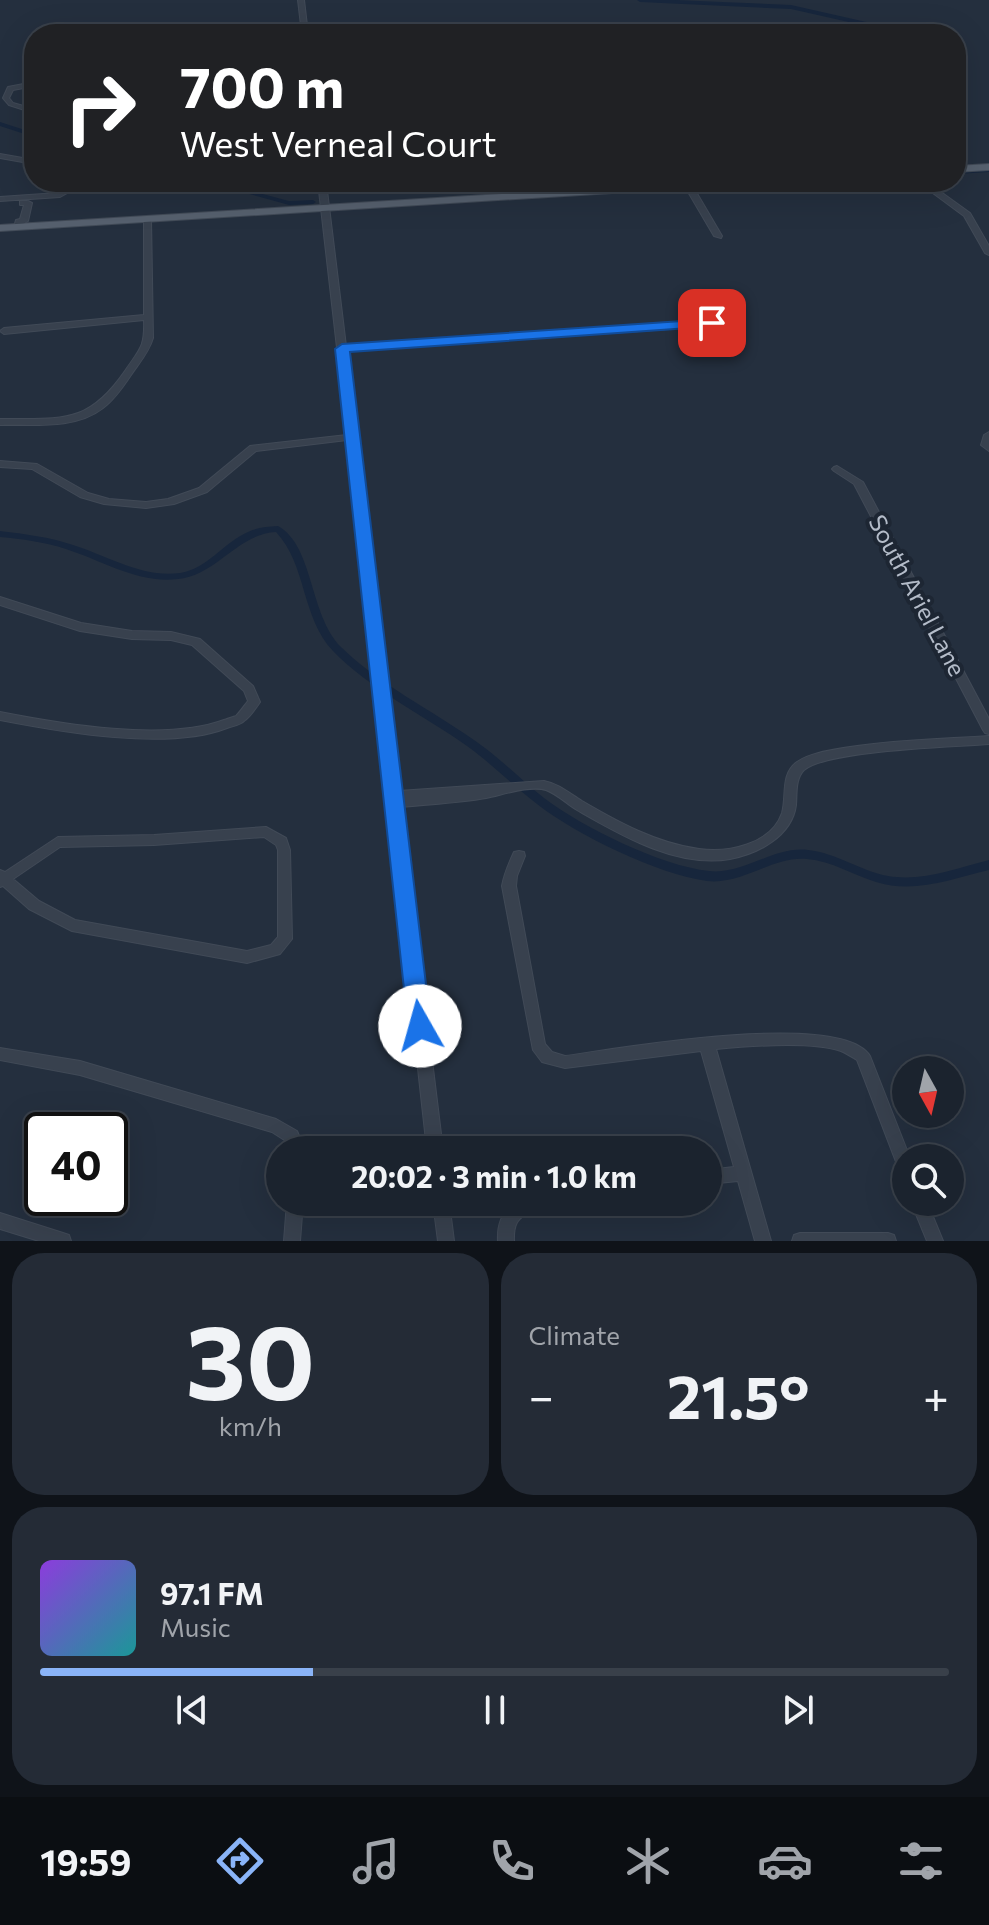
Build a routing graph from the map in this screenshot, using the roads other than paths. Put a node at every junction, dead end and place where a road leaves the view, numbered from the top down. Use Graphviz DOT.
graph roads {
  1 [pos="301,0"];
  2 [pos="304,24"];
  3 [pos="24,85"];
  4 [pos="24,108"];
  5 [pos="0,156"];
  6 [pos="24,160"];
  7 [pos="989,167"];
  8 [pos="966,168"];
  9 [pos="65,192"];
  10 [pos="323,192"];
  11 [pos="572,192"];
  12 [pos="692,192"];
  13 [pos="936,192"];
  14 [pos="0,199"];
  15 [pos="24,200"];
  16 [pos="325,207"];
  17 [pos="147,219"];
  18 [pos="18,224"];
  19 [pos="0,228"];
  20 [pos="718,236"];
  21 [pos="989,253"];
  22 [pos="149,317"];
  23 [pos="712,323"];
  24 [pos="4,331"];
  25 [pos="342,349"];
  26 [pos="0,422"];
  27 [pos="989,435"];
  28 [pos="352,437"];
  29 [pos="989,448"];
  30 [pos="0,464"];
  31 [pos="837,469"];
  32 [pos="0,601"];
  33 [pos="0,716"];
  34 [pos="989,730"];
  35 [pos="989,740"];
  36 [pos="392,800"];
  37 [pos="519,856"];
  38 [pos="1,879"];
  39 [pos="707,1045"];
  40 [pos="0,1054"];
  41 [pos="287,1136"];
  42 [pos="433,1136"];
  43 [pos="897,1144"];
  44 [pos="743,1173"];
  45 [pos="722,1175"];
  46 [pos="294,1216"];
  47 [pos="443,1216"];
  48 [pos="512,1216"];
  49 [pos="925,1216"];
  50 [pos="0,1221"];
  51 [pos="63,1241"];
  52 [pos="292,1241"];
  53 [pos="446,1241"];
  54 [pos="506,1241"];
  55 [pos="763,1241"];
  56 [pos="800,1241"];
  57 [pos="888,1241"];
  58 [pos="935,1241"];
  1 -- 2 [label="street"];
  3 -- 4 [label="street"];
  5 -- 6 [label="street"];
  7 -- 8 [label="main road"];
  9 -- 15 [label="street"];
  10 -- 16 [label="street"];
  11 -- 16 [label="main road"];
  12 -- 20 [label="street"];
  13 -- 21 [label="street"];
  14 -- 15 [label="street"];
  15 -- 18 [label="street"];
  16 -- 17 [label="main road"];
  16 -- 25 [label="street"];
  17 -- 18 [label="main road"];
  17 -- 22 [label="street"];
  18 -- 19 [label="main road"];
  22 -- 24 [label="street"];
  22 -- 26 [label="street"];
  23 -- 25 [label="street"];
  25 -- 28 [label="street"];
  27 -- 29 [label="street"];
  28 -- 30 [label="street"];
  28 -- 36 [label="street"];
  31 -- 34 [label="street, South Ariel Lane"];
  32 -- 33 [label="street"];
  35 -- 36 [label="street"];
  36 -- 42 [label="street"];
  37 -- 39 [label="street"];
  38 -- 38 [label="street"];
  39 -- 43 [label="street"];
  39 -- 44 [label="street"];
  40 -- 41 [label="street"];
  44 -- 45 [label="street"];
  44 -- 55 [label="street"];
  46 -- 52 [label="street"];
  47 -- 53 [label="street"];
  48 -- 54 [label="street"];
  49 -- 58 [label="street"];
  50 -- 51 [label="street"];
  56 -- 57 [label="street"];
}
